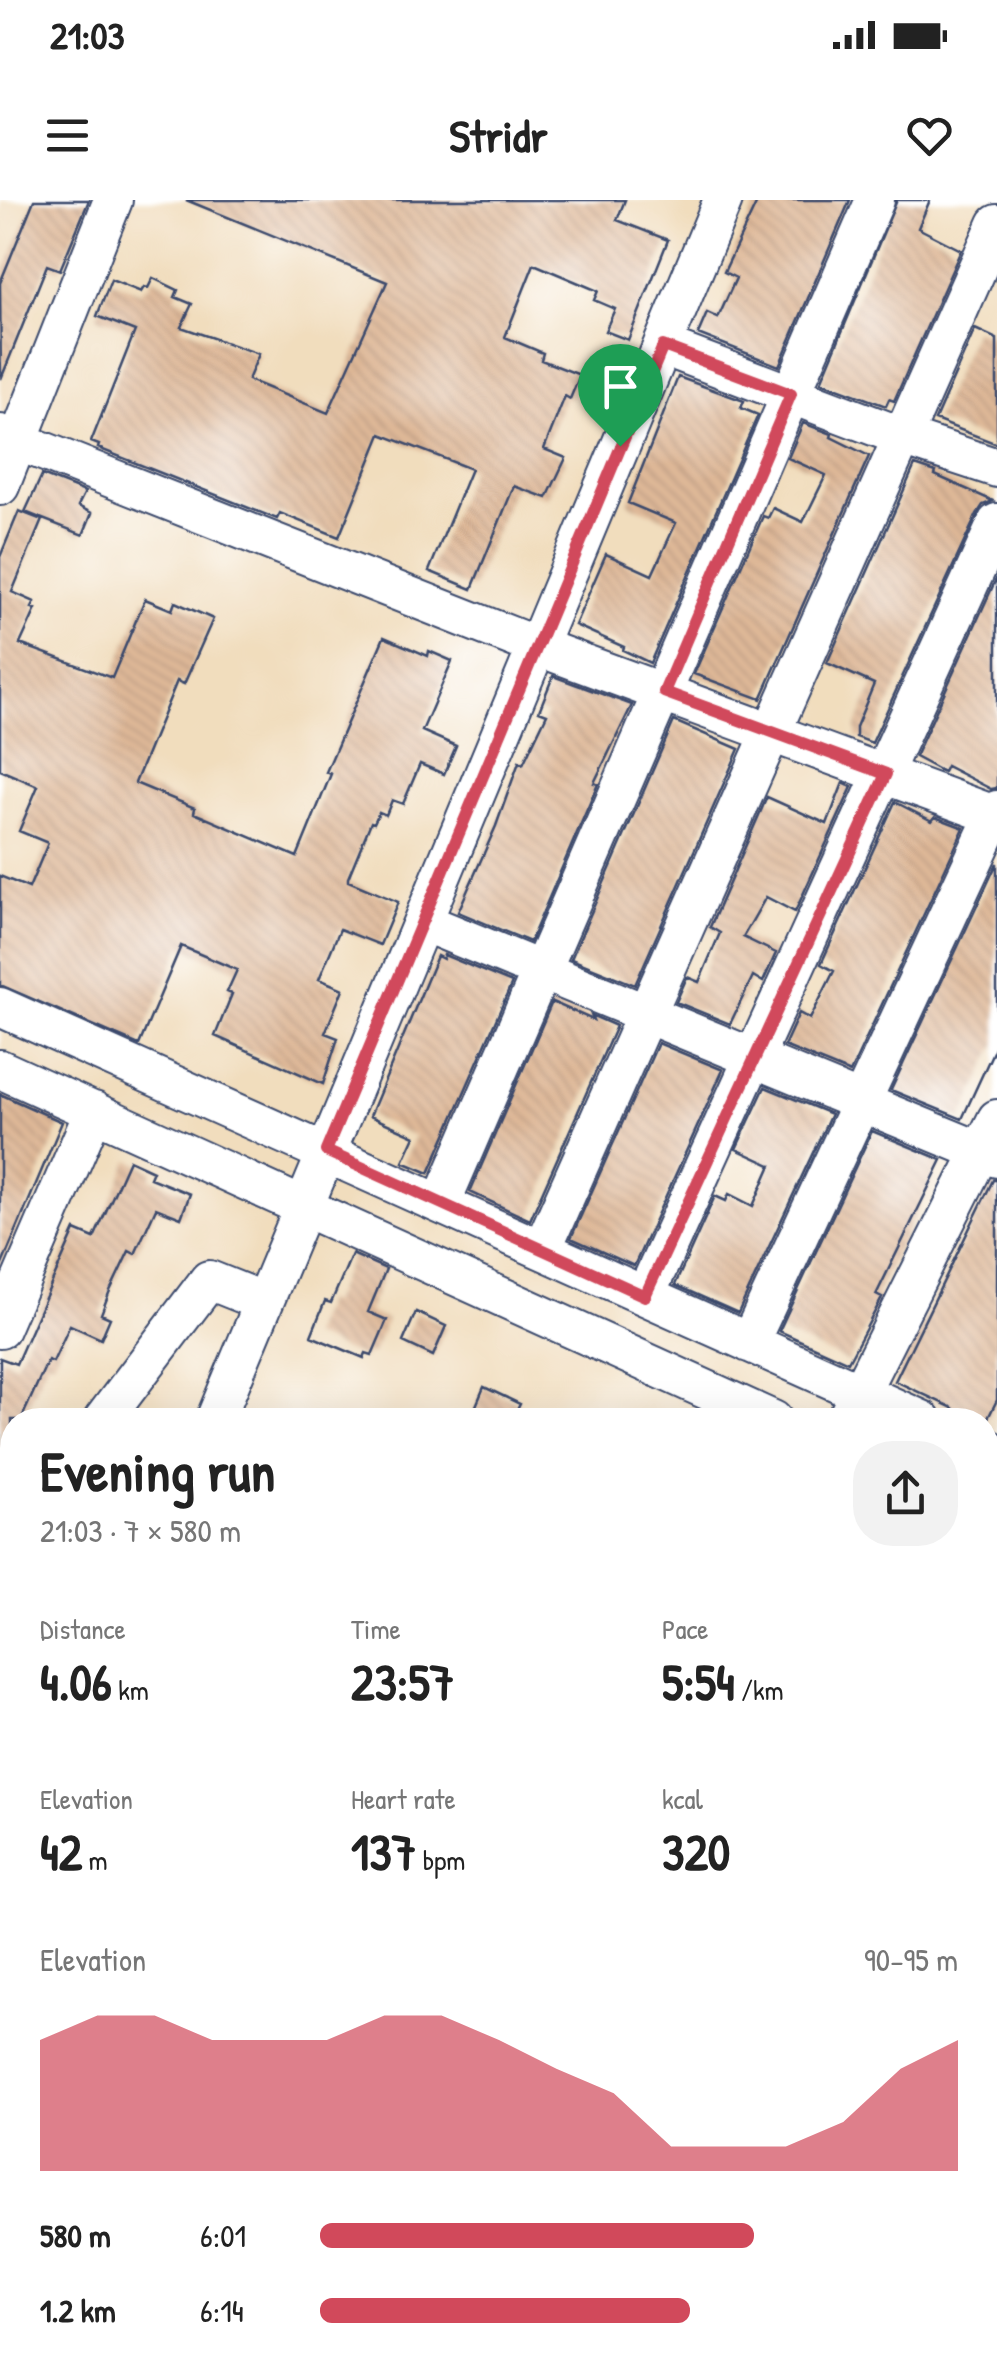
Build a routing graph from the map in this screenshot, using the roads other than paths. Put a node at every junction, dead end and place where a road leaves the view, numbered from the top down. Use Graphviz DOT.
graph roads {
  1 [pos="112,200"];
  2 [pos="723,200"];
  3 [pos="874,200"];
  4 [pos="987,200"];
  5 [pos="997,204"];
  6 [pos="997,224"];
  7 [pos="663,346"];
  8 [pos="791,394"];
  9 [pos="903,437"];
  10 [pos="9,438"];
  11 [pos="997,468"];
  12 [pos="0,486"];
  13 [pos="997,523"];
  14 [pos="536,646"];
  15 [pos="664,692"];
  16 [pos="773,733"];
  17 [pos="886,774"];
  18 [pos="996,813"];
  19 [pos="423,922"];
  20 [pos="541,971"];
  21 [pos="0,1007"];
  22 [pos="648,1015"];
  23 [pos="755,1059"];
  24 [pos="0,1068"];
  25 [pos="862,1102"];
  26 [pos="94,1111"];
  27 [pos="992,1143"];
  28 [pos="326,1151"];
  29 [pos="441,1203"];
  30 [pos="303,1206"];
  31 [pos="542,1249"];
  32 [pos="645,1296"];
  33 [pos="264,1302"];
  34 [pos="0,1329"];
  35 [pos="749,1343"];
  36 [pos="852,1406"];
  37 [pos="111,1408"];
  38 [pos="221,1408"];
  39 [pos="746,1408"];
  1 -- 10 [label="street"];
  2 -- 7 [label="street"];
  3 -- 8 [label="street"];
  4 -- 5 [label="street"];
  6 -- 9 [label="street"];
  7 -- 8 [label="street"];
  7 -- 14 [label="street"];
  8 -- 9 [label="street"];
  8 -- 15 [label="street"];
  9 -- 11 [label="street"];
  9 -- 16 [label="street"];
  10 -- 12 [label="street"];
  10 -- 14 [label="street"];
  13 -- 17 [label="street"];
  14 -- 15 [label="street"];
  14 -- 19 [label="street"];
  15 -- 16 [label="street"];
  15 -- 20 [label="street"];
  16 -- 17 [label="street"];
  16 -- 22 [label="street"];
  17 -- 18 [label="street"];
  17 -- 23 [label="street"];
  18 -- 25 [label="street"];
  19 -- 20 [label="street"];
  19 -- 28 [label="street"];
  20 -- 22 [label="street"];
  20 -- 29 [label="street"];
  21 -- 28 [label="street"];
  22 -- 23 [label="street"];
  22 -- 31 [label="street"];
  23 -- 25 [label="street"];
  23 -- 32 [label="street"];
  24 -- 26 [label="street"];
  25 -- 27 [label="street"];
  25 -- 35 [label="street"];
  26 -- 30 [label="street"];
  26 -- 34 [label="street"];
  27 -- 36 [label="street"];
  28 -- 29 [label="street"];
  28 -- 30 [label="street"];
  29 -- 31 [label="street"];
  30 -- 33 [label="street"];
  30 -- 39 [label="street"];
  31 -- 32 [label="street"];
  32 -- 35 [label="street"];
  33 -- 37 [label="street"];
  33 -- 38 [label="street"];
  35 -- 36 [label="street"];
}
